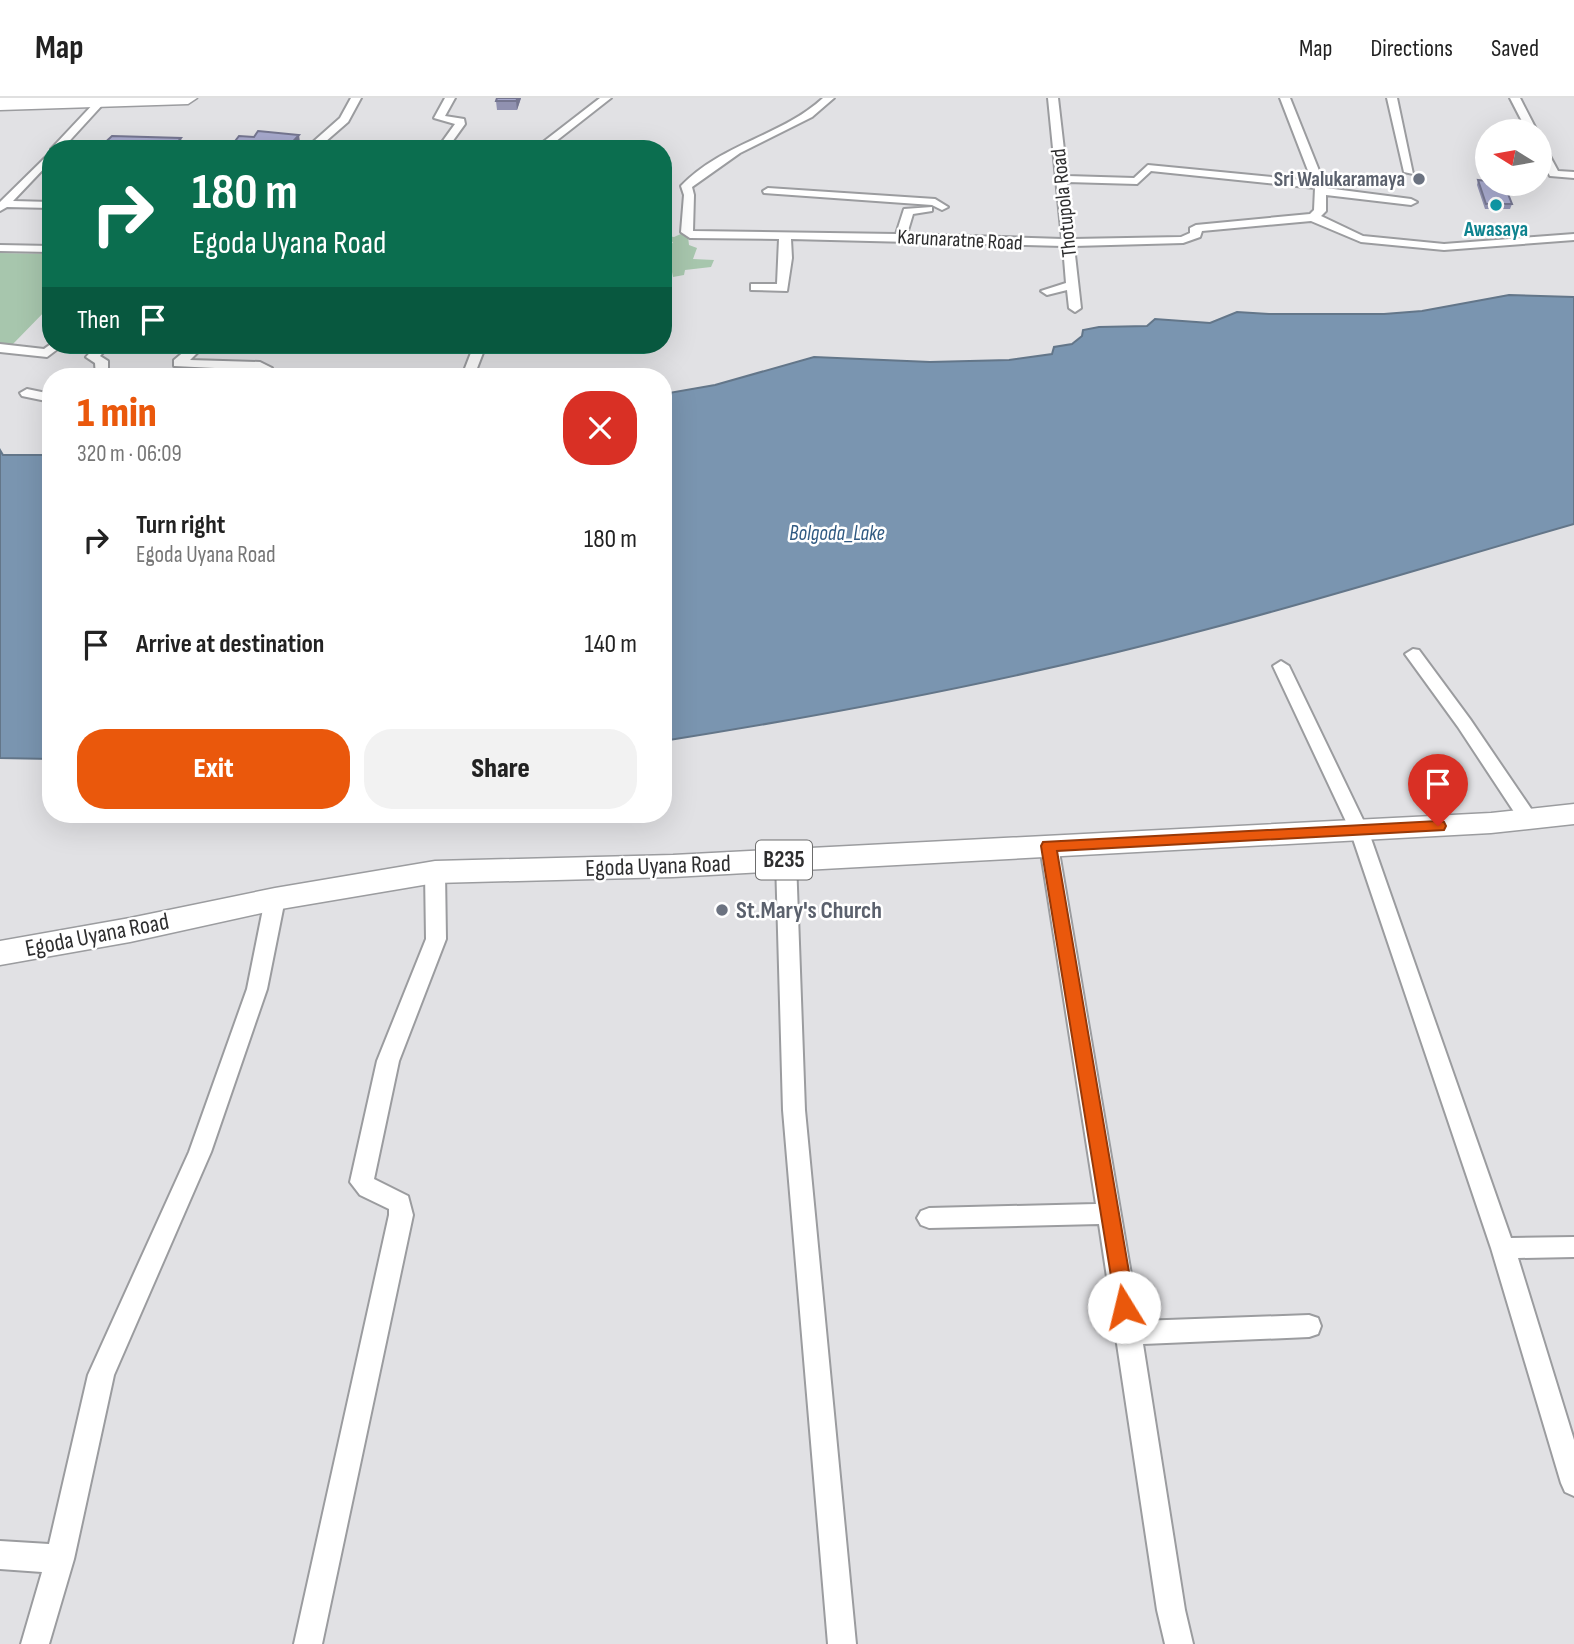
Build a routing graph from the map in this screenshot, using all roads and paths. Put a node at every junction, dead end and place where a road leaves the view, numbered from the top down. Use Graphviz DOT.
graph roads {
  1 [pos="188,98"];
  2 [pos="356,98"];
  3 [pos="450,98"];
  4 [pos="606,98"];
  5 [pos="829,98"];
  6 [pos="1053,98"];
  7 [pos="1285,98"];
  8 [pos="1392,98"];
  9 [pos="1515,98"];
  10 [pos="100,102"];
  11 [pos="0,104"];
  12 [pos="1526,119"];
  13 [pos="64,140"];
  14 [pos="321,140"];
  15 [pos="448,140"];
  16 [pos="551,140"];
  17 [pos="42,165"];
  18 [pos="1552,170"];
  19 [pos="1409,172"];
  20 [pos="1574,175"];
  21 [pos="1061,179"];
  22 [pos="1320,188"];
  23 [pos="768,191"];
  24 [pos="939,202"];
  25 [pos="1411,202"];
  26 [pos="955,204"];
  27 [pos="42,205"];
  28 [pos="3,206"];
  29 [pos="1313,216"];
  30 [pos="785,237"];
  31 [pos="1574,237"];
  32 [pos="906,241"];
  33 [pos="1068,242"];
  34 [pos="0,248"];
  35 [pos="42,249"];
  36 [pos="1072,285"];
  37 [pos="755,287"];
  38 [pos="1047,291"];
  39 [pos="1075,308"];
  40 [pos="0,348"];
  41 [pos="42,352"];
  42 [pos="95,354"];
  43 [pos="189,354"];
  44 [pos="102,368"];
  45 [pos="263,368"];
  46 [pos="27,393"];
  47 [pos="42,396"];
  48 [pos="1413,654"];
  49 [pos="1281,666"];
  50 [pos="1574,814"];
  51 [pos="1529,820"];
  52 [pos="1359,830"];
  53 [pos="1049,846"];
  54 [pos="786,860"];
  55 [pos="435,872"];
  56 [pos="275,899"];
  57 [pos="0,953"];
  58 [pos="1110,1214"];
  59 [pos="929,1218"];
  60 [pos="1574,1247"];
  61 [pos="1503,1248"];
  62 [pos="1309,1326"];
  63 [pos="1129,1333"];
  64 [pos="1574,1483"];
  65 [pos="0,1555"];
  66 [pos="60,1559"];
  67 [pos="35,1644"];
  68 [pos="308,1644"];
  69 [pos="842,1644"];
  70 [pos="1180,1644"];
  1 -- 10 [label="highway"];
  2 -- 14 [label="street"];
  3 -- 15 [label="street"];
  4 -- 16 [label="street"];
  5 -- 30 [label="street, Karunaratne Road"];
  6 -- 21 [label="street, Thotupola Road"];
  7 -- 22 [label="street"];
  8 -- 19 [label="street"];
  9 -- 12 [label="street"];
  10 -- 11 [label="highway"];
  10 -- 13 [label="street"];
  17 -- 28 [label="street"];
  18 -- 20 [label="street"];
  21 -- 22 [label="street"];
  21 -- 33 [label="street, Thotupola Road"];
  22 -- 25 [label="street"];
  22 -- 29 [label="street"];
  23 -- 24 [label="street"];
  24 -- 26 [label="street"];
  24 -- 32 [label="street"];
  27 -- 28 [label="street"];
  29 -- 31 [label="street"];
  29 -- 33 [label="street, Karunaratne Road"];
  30 -- 32 [label="street, Karunaratne Road"];
  30 -- 37 [label="street"];
  32 -- 33 [label="street, Karunaratne Road"];
  33 -- 36 [label="street, Thotupola Road"];
  34 -- 35 [label="street"];
  36 -- 38 [label="street"];
  36 -- 39 [label="street, Thotupola Road"];
  40 -- 41 [label="street"];
  42 -- 44 [label="street"];
  43 -- 45 [label="street"];
  46 -- 47 [label="street"];
  48 -- 51 [label="street"];
  49 -- 52 [label="street"];
  50 -- 51 [label="main road, Egoda Uyana Road / B235"];
  51 -- 52 [label="main road, Egoda Uyana Road / B235"];
  52 -- 53 [label="main road, Egoda Uyana Road / B235"];
  52 -- 61 [label="street"];
  53 -- 54 [label="main road, Egoda Uyana Road / B235"];
  53 -- 58 [label="street"];
  54 -- 55 [label="main road, Egoda Uyana Road / B235"];
  54 -- 69 [label="street"];
  55 -- 56 [label="main road, Egoda Uyana Road / B235"];
  55 -- 68 [label="street"];
  56 -- 57 [label="main road, Egoda Uyana Road / B235"];
  56 -- 66 [label="street"];
  58 -- 59 [label="street"];
  58 -- 63 [label="street"];
  60 -- 61 [label="street"];
  61 -- 64 [label="street"];
  62 -- 63 [label="street"];
  63 -- 70 [label="street"];
  65 -- 66 [label="street"];
  66 -- 67 [label="street"];
}
